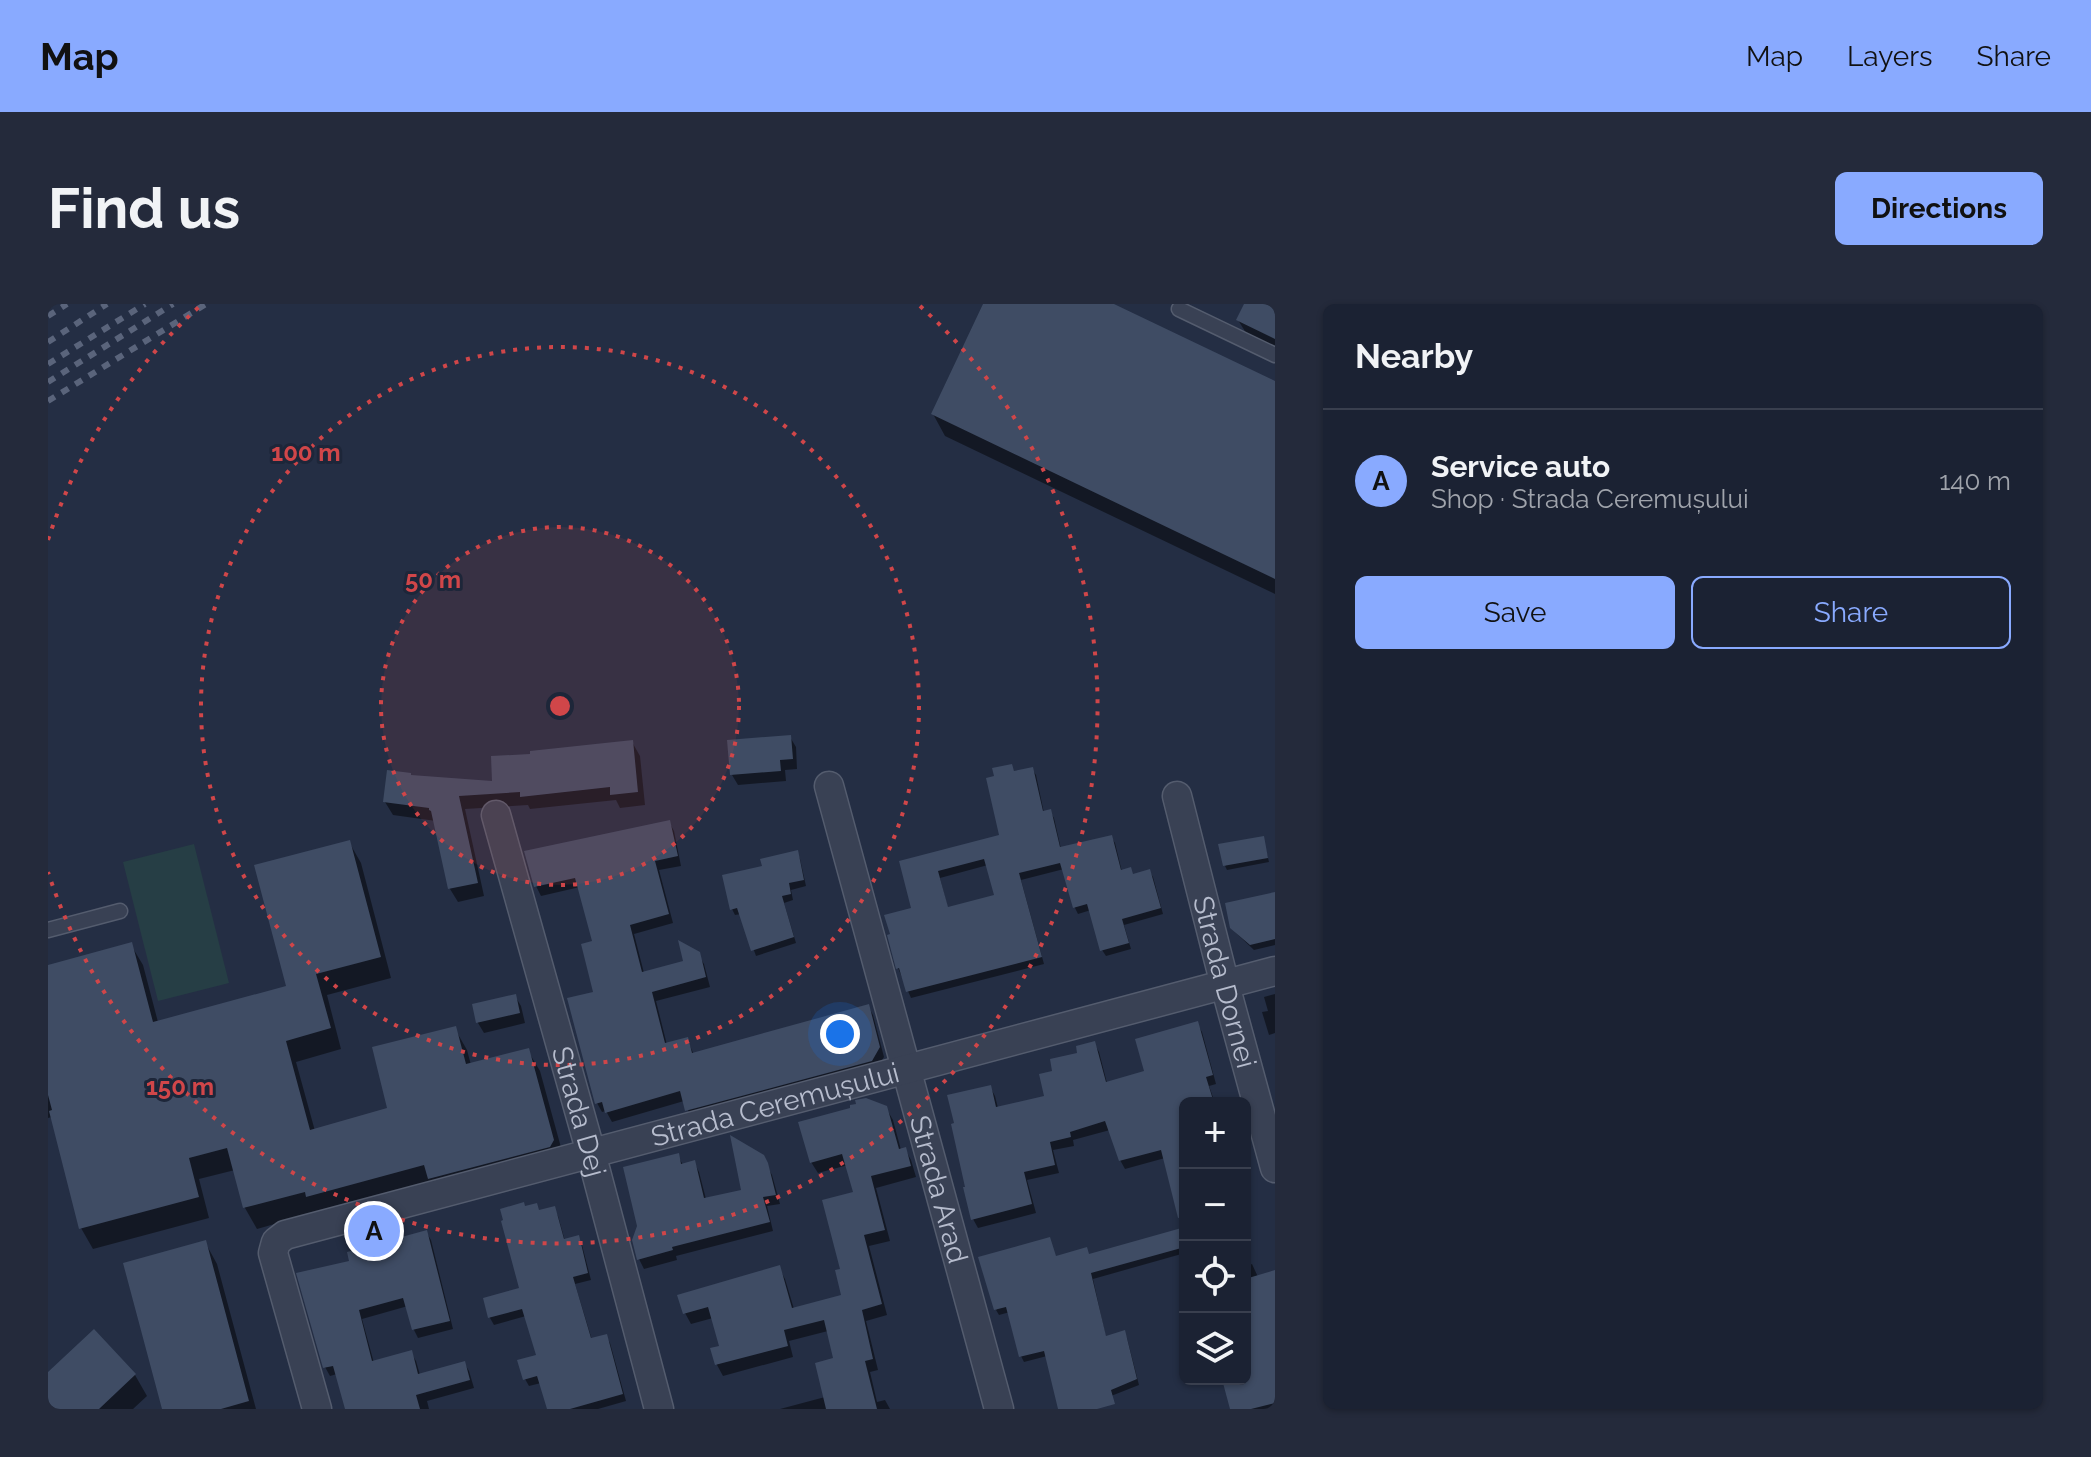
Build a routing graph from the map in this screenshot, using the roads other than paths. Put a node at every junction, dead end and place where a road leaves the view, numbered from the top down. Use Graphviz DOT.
graph roads {
  1 [pos="1179,309"];
  2 [pos="1275,355"];
  3 [pos="829,786"];
  4 [pos="1177,796"];
  5 [pos="496,815"];
  6 [pos="120,911"];
  7 [pos="48,930"];
  8 [pos="1275,971"];
  9 [pos="1225,985"];
  10 [pos="907,1069"];
  11 [pos="591,1153"];
  12 [pos="1275,1168"];
  13 [pos="317,1409"];
  14 [pos="659,1409"];
  15 [pos="999,1409"];
  1 -- 2 [label="lane"];
  3 -- 10 [label="street, Strada Arad"];
  4 -- 9 [label="street, Strada Dornei"];
  5 -- 11 [label="street, Strada Dej"];
  6 -- 7 [label="lane"];
  8 -- 9 [label="street, Strada Ceremușului"];
  9 -- 10 [label="street, Strada Ceremușului"];
  9 -- 12 [label="street, Strada Dornei"];
  10 -- 11 [label="street, Strada Ceremușului"];
  10 -- 15 [label="street, Strada Arad"];
  11 -- 13 [label="street, Strada Ceremușului"];
  11 -- 14 [label="street, Strada Dej"];
}
